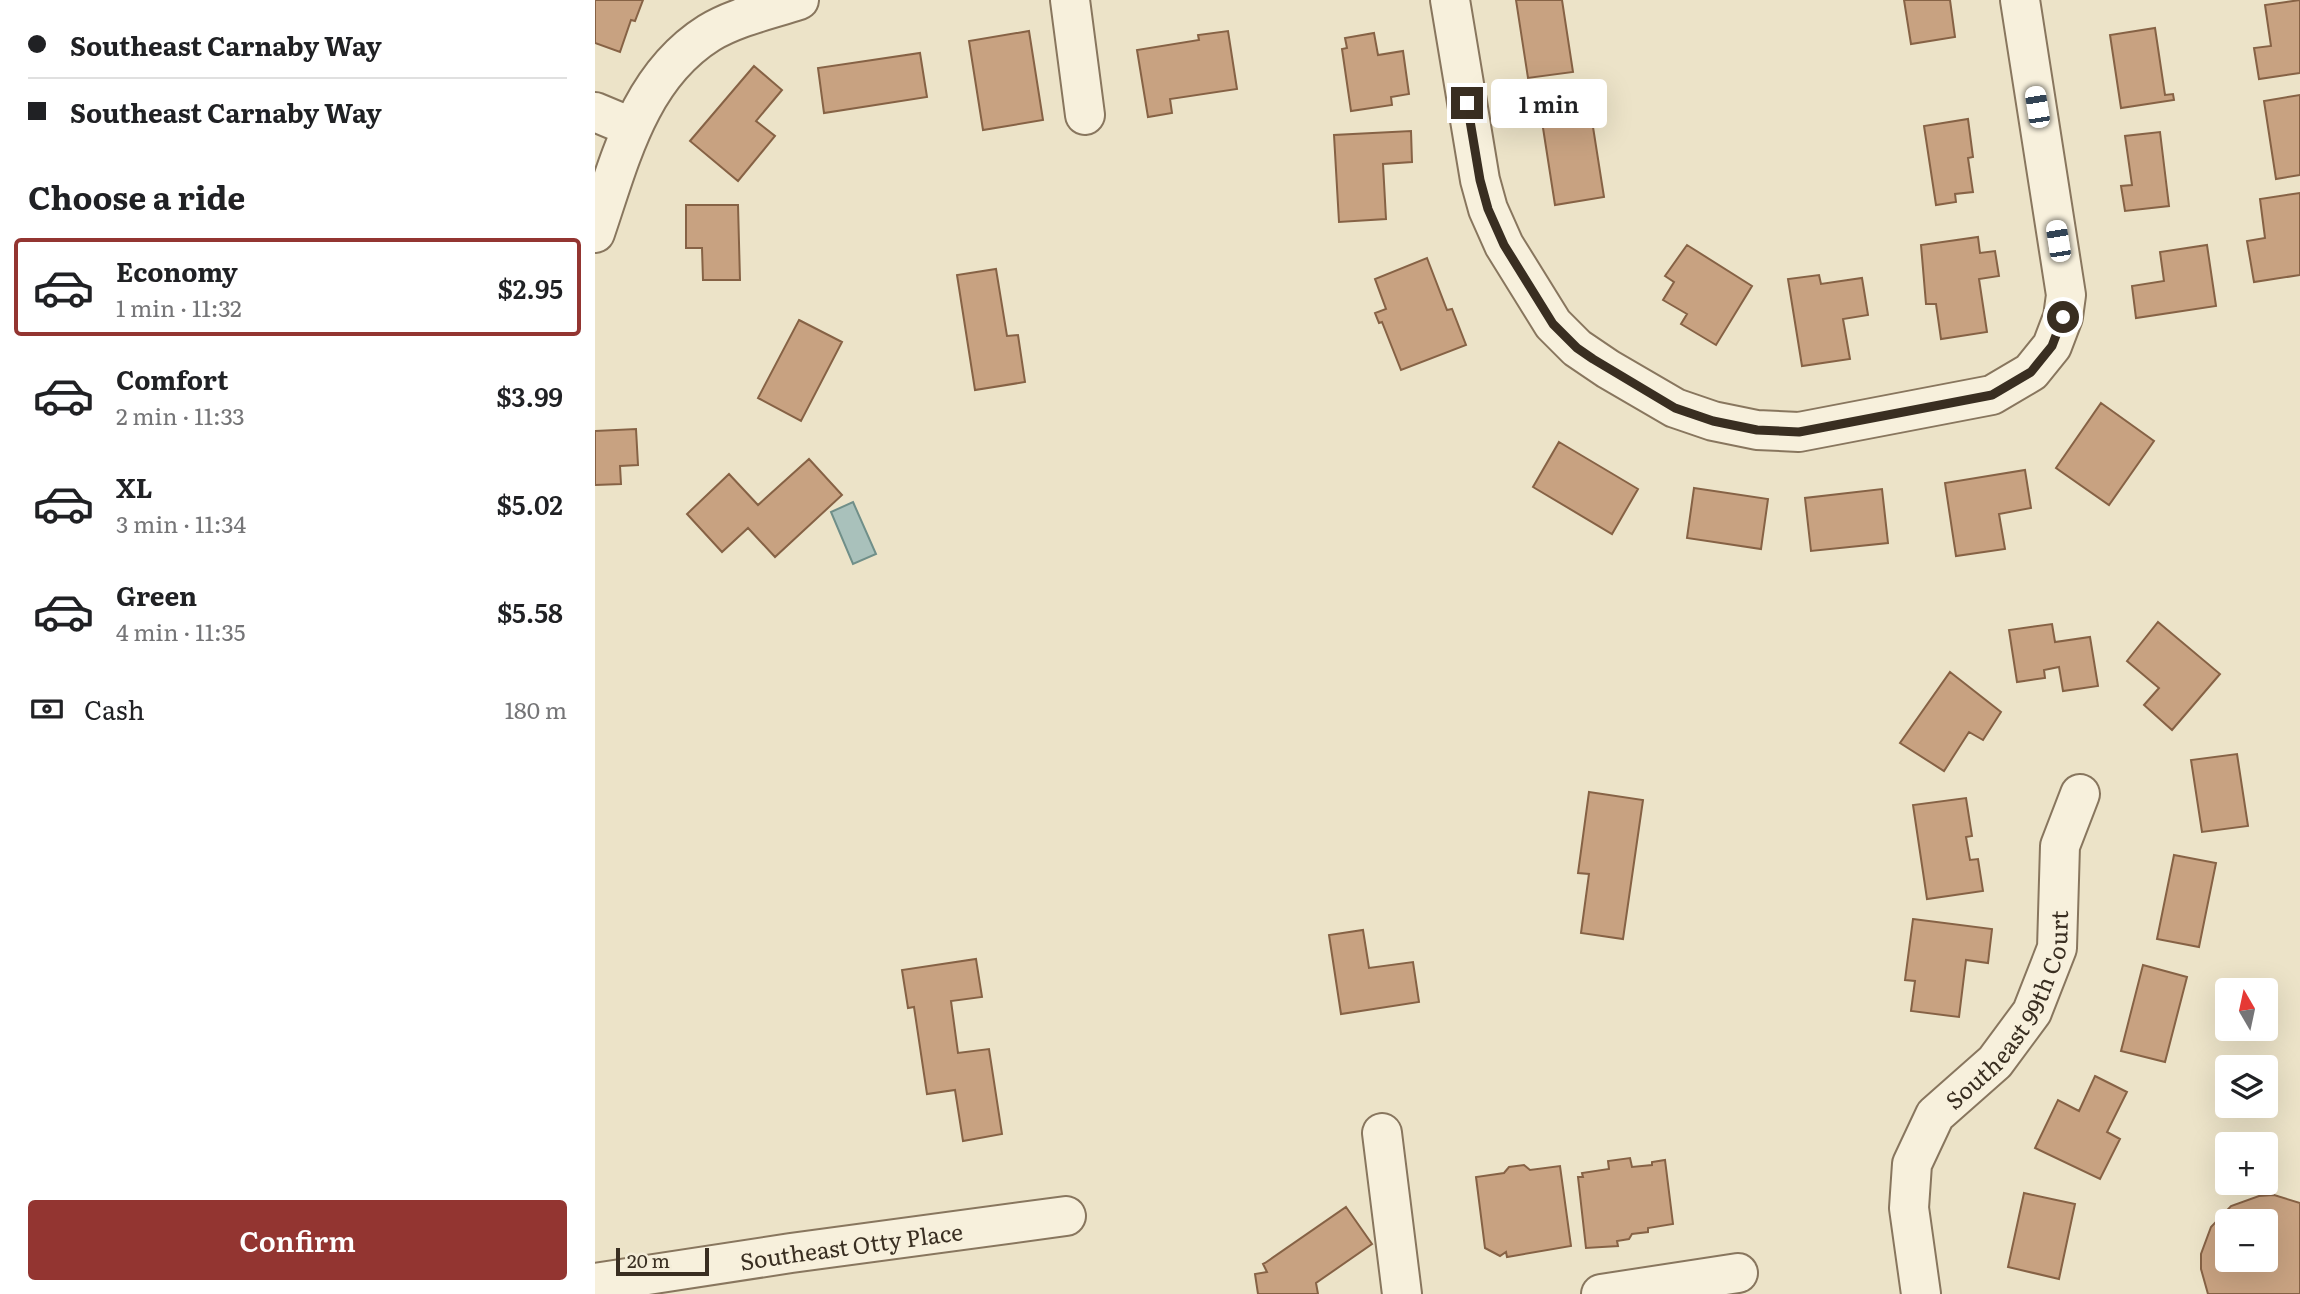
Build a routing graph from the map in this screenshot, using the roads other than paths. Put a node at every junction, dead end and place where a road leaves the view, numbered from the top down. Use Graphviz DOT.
graph roads {
  1 [pos="799,0"];
  2 [pos="1070,0"];
  3 [pos="1450,0"];
  4 [pos="2020,0"];
  5 [pos="595,112"];
  6 [pos="1085,115"];
  7 [pos="631,127"];
  8 [pos="595,233"];
  9 [pos="2080,794"];
  10 [pos="1382,1133"];
  11 [pos="1066,1216"];
  12 [pos="1738,1273"];
  13 [pos="595,1283"];
  14 [pos="1402,1294"];
  15 [pos="1601,1294"];
  16 [pos="1921,1294"];
  1 -- 7 [label="street"];
  2 -- 6 [label="street"];
  3 -- 4 [label="street"];
  5 -- 7 [label="street"];
  7 -- 8 [label="street"];
  9 -- 16 [label="street, Southeast 99th Court"];
  10 -- 14 [label="street"];
  11 -- 13 [label="street, Southeast Otty Place"];
  12 -- 15 [label="street"];
}
